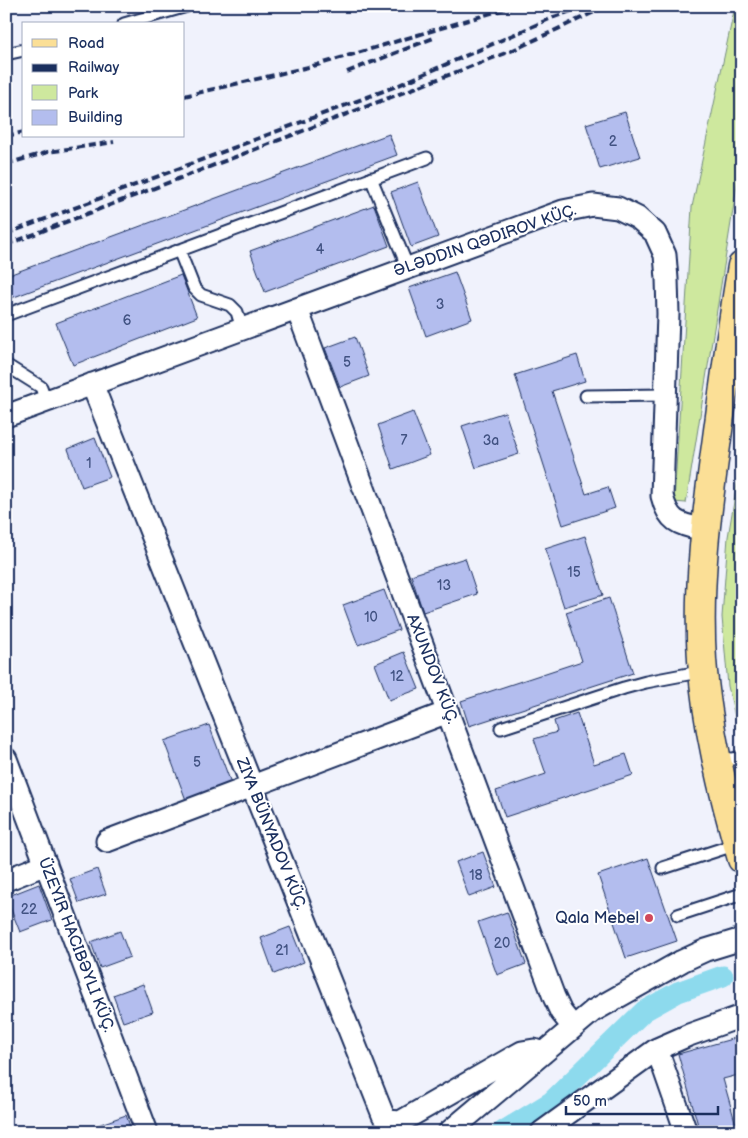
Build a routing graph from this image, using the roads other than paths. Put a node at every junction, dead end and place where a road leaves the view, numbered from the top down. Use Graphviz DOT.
graph roads {
  1 [pos="187,6"];
  2 [pos="131,22"];
  3 [pos="22,50"];
  4 [pos="6,54"];
  5 [pos="427,158"];
  6 [pos="371,178"];
  7 [pos="179,250"];
  8 [pos="742,266"];
  9 [pos="408,268"];
  10 [pos="297,309"];
  11 [pos="6,315"];
  12 [pos="242,329"];
  13 [pos="6,365"];
  14 [pos="92,384"];
  15 [pos="665,395"];
  16 [pos="586,396"];
  17 [pos="46,401"];
  18 [pos="6,416"];
  19 [pos="705,530"];
  20 [pos="704,671"];
  21 [pos="448,712"];
  22 [pos="501,728"];
  23 [pos="6,759"];
  24 [pos="729,760"];
  25 [pos="252,787"];
  26 [pos="107,841"];
  27 [pos="740,852"];
  28 [pos="46,864"];
  29 [pos="663,868"];
  30 [pos="6,880"];
  31 [pos="742,894"];
  32 [pos="678,915"];
  33 [pos="742,939"];
  34 [pos="742,1016"];
  35 [pos="573,1027"];
  36 [pos="658,1049"];
  37 [pos="543,1053"];
  38 [pos="147,1132"];
  39 [pos="449,1132"];
  40 [pos="542,1132"];
  41 [pos="686,1132"];
  1 -- 2 [label="lane"];
  3 -- 4 [label="lane"];
  5 -- 6 [label="lane"];
  6 -- 7 [label="lane"];
  6 -- 9 [label="lane"];
  7 -- 11 [label="lane"];
  7 -- 12 [label="lane"];
  8 -- 19 [label="main road"];
  9 -- 10 [label="street, ƏLƏDDIN QƏDIROV KÜÇ."];
  9 -- 15 [label="street, ƏLƏDDIN QƏDIROV KÜÇ."];
  10 -- 12 [label="street, ƏLƏDDIN QƏDIROV KÜÇ."];
  10 -- 21 [label="street, AXUNDOV KÜÇ."];
  12 -- 14 [label="street, ƏLƏDDIN QƏDIROV KÜÇ."];
  13 -- 17 [label="lane"];
  14 -- 17 [label="street, ƏLƏDDIN QƏDIROV KÜÇ."];
  14 -- 25 [label="street, ZIYA BÜNYADOV KÜÇ."];
  15 -- 16 [label="lane"];
  15 -- 19 [label="street, ƏLƏDDIN QƏDIROV KÜÇ."];
  17 -- 18 [label="street, ƏLƏDDIN QƏDIROV KÜÇ."];
  19 -- 20 [label="main road"];
  20 -- 22 [label="lane"];
  20 -- 24 [label="main road"];
  21 -- 25 [label="street"];
  21 -- 35 [label="street, AXUNDOV KÜÇ."];
  23 -- 28 [label="street, ÜZEYIR HACIBƏYLI KÜÇ."];
  24 -- 27 [label="main road"];
  25 -- 26 [label="street"];
  25 -- 37 [label="street, ZIYA BÜNYADOV KÜÇ."];
  27 -- 29 [label="lane"];
  28 -- 30 [label="street"];
  28 -- 38 [label="street, ÜZEYIR HACIBƏYLI KÜÇ."];
  31 -- 32 [label="lane"];
  33 -- 35 [label="street"];
  34 -- 36 [label="street"];
  35 -- 37 [label="street"];
  36 -- 40 [label="street"];
  36 -- 41 [label="street"];
  37 -- 39 [label="street"];
}
